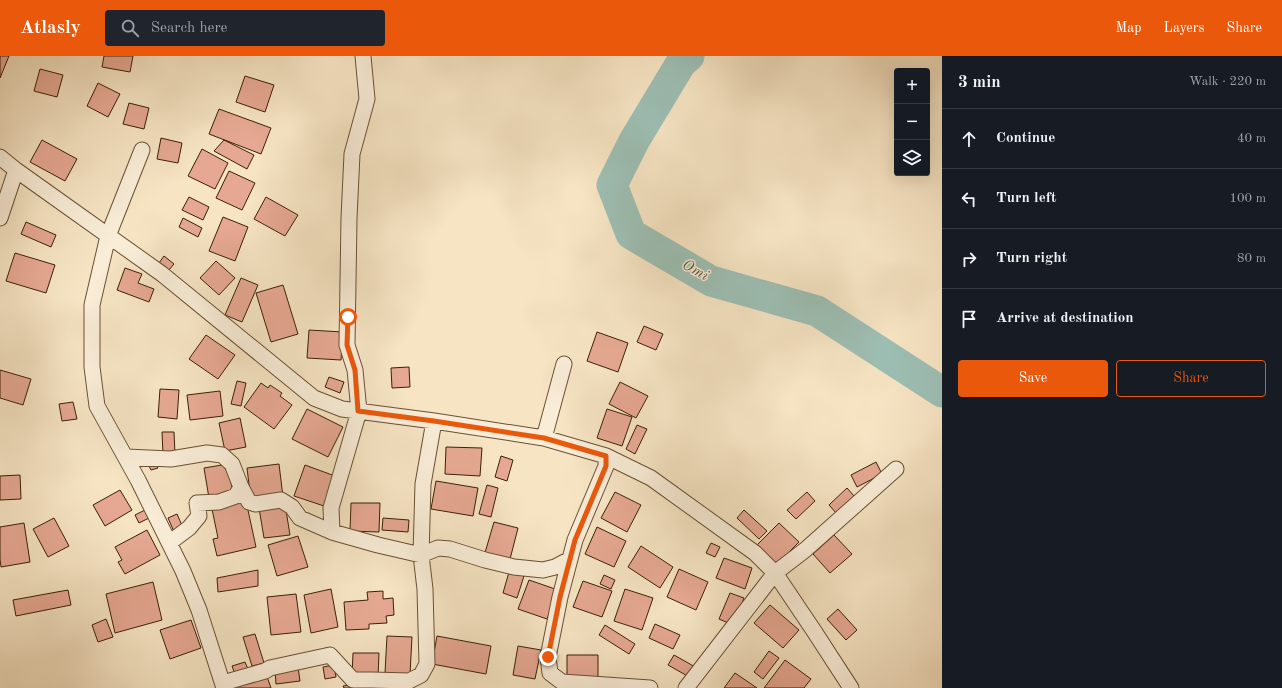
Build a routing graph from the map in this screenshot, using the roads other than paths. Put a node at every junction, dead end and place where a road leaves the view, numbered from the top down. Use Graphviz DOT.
graph roads {
  1 [pos="363,56"];
  2 [pos="142,150"];
  3 [pos="0,157"];
  4 [pos="16,170"];
  5 [pos="0,218"];
  6 [pos="108,236"];
  7 [pos="564,364"];
  8 [pos="358,411"];
  9 [pos="434,421"];
  10 [pos="544,438"];
  11 [pos="606,456"];
  12 [pos="126,457"];
  13 [pos="896,469"];
  14 [pos="241,487"];
  15 [pos="332,532"];
  16 [pos="169,543"];
  17 [pos="421,555"];
  18 [pos="570,559"];
  19 [pos="775,573"];
  20 [pos="224,686"];
  21 [pos="650,688"];
  22 [pos="686,688"];
  23 [pos="851,688"];
  1 -- 8 [label="street"];
  2 -- 6 [label="street"];
  3 -- 4 [label="street"];
  4 -- 5 [label="street"];
  4 -- 6 [label="street"];
  6 -- 8 [label="street"];
  6 -- 12 [label="street"];
  7 -- 10 [label="street"];
  8 -- 9 [label="street"];
  8 -- 15 [label="street"];
  9 -- 10 [label="street"];
  9 -- 17 [label="street"];
  10 -- 11 [label="street"];
  11 -- 18 [label="street"];
  11 -- 19 [label="street"];
  12 -- 14 [label="street"];
  12 -- 16 [label="street"];
  13 -- 19 [label="street"];
  14 -- 15 [label="street"];
  14 -- 16 [label="street"];
  15 -- 17 [label="street"];
  16 -- 20 [label="street"];
  17 -- 18 [label="street"];
  17 -- 20 [label="street"];
  18 -- 21 [label="street"];
  19 -- 22 [label="street"];
  19 -- 23 [label="street"];
}
